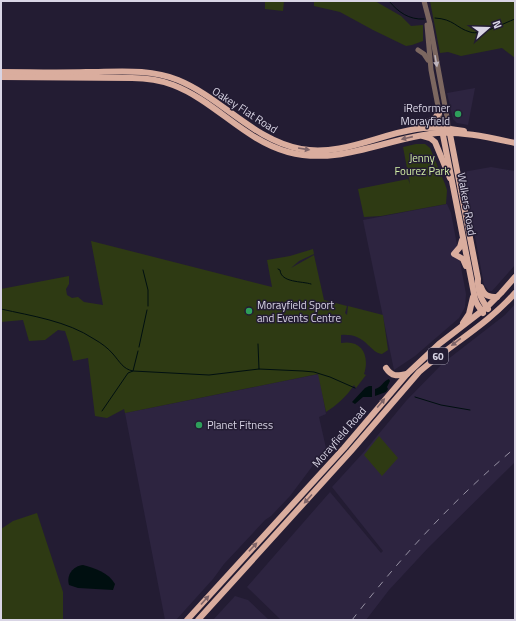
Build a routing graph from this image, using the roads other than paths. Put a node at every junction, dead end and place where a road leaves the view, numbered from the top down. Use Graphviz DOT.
graph roads {
  1 [pos="424,1"];
  2 [pos="428,18"];
  3 [pos="418,50"];
  4 [pos="430,62"];
  5 [pos="1,72"];
  6 [pos="1,78"];
  7 [pos="439,114"];
  8 [pos="416,129"];
  9 [pos="442,130"];
  10 [pos="450,131"];
  11 [pos="422,136"];
  12 [pos="515,143"];
  13 [pos="452,181"];
  14 [pos="463,236"];
  15 [pos="515,277"];
  16 [pos="471,278"];
  17 [pos="478,279"];
  18 [pos="515,293"];
  19 [pos="474,294"];
  20 [pos="497,298"];
  21 [pos="487,307"];
  22 [pos="481,311"];
  23 [pos="490,317"];
  24 [pos="461,327"];
  25 [pos="386,368"];
  26 [pos="407,374"];
  27 [pos="187,620"];
  28 [pos="198,620"];
  1 -- 2 [label="street, Walkers Road"];
  2 -- 4 [label="street, Walkers Road"];
  2 -- 10 [label="street, Walkers Road, one-way"];
  3 -- 4 [label="street"];
  4 -- 7 [label="street, Walkers Road"];
  5 -- 8 [label="main road, Oakey Flat Road, one-way"];
  11 -- 6 [label="main road, Oakey Flat Road, one-way"];
  7 -- 8 [label="main road"];
  7 -- 9 [label="street, Walkers Road"];
  8 -- 9 [label="main road, Oakey Flat Road"];
  9 -- 10 [label="main road, Oakey Flat Road"];
  9 -- 11 [label="main road, Oakey Flat Road"];
  9 -- 13 [label="main road, Walkers Road"];
  10 -- 12 [label="main road, Oakey Flat Road"];
  10 -- 17 [label="main road, Walkers Road"];
  11 -- 13 [label="main road"];
  13 -- 14 [label="main road, Walkers Road"];
  14 -- 16 [label="main road, Walkers Road"];
  14 -- 16 [label="main road"];
  15 -- 20 [label="main road, Morayfield Road / 60"];
  16 -- 19 [label="main road, Walkers Road"];
  17 -- 20 [label="main road"];
  17 -- 21 [label="main road, Walkers Road"];
  18 -- 23 [label="main road, Morayfield Road / 60"];
  19 -- 22 [label="main road, Walkers Road"];
  19 -- 24 [label="main road"];
  20 -- 21 [label="main road, Morayfield Road / 60"];
  21 -- 22 [label="main road, Morayfield Road / 60"];
  21 -- 23 [label="main road, Walkers Road"];
  22 -- 23 [label="main road, Walkers Road"];
  22 -- 24 [label="main road, Morayfield Road / 60"];
  23 -- 28 [label="main road, Morayfield Road / 60, one-way"];
  24 -- 26 [label="main road, Morayfield Road / 60"];
  25 -- 26 [label="main road"];
  27 -- 26 [label="main road, Morayfield Road / 60, one-way"];
}
